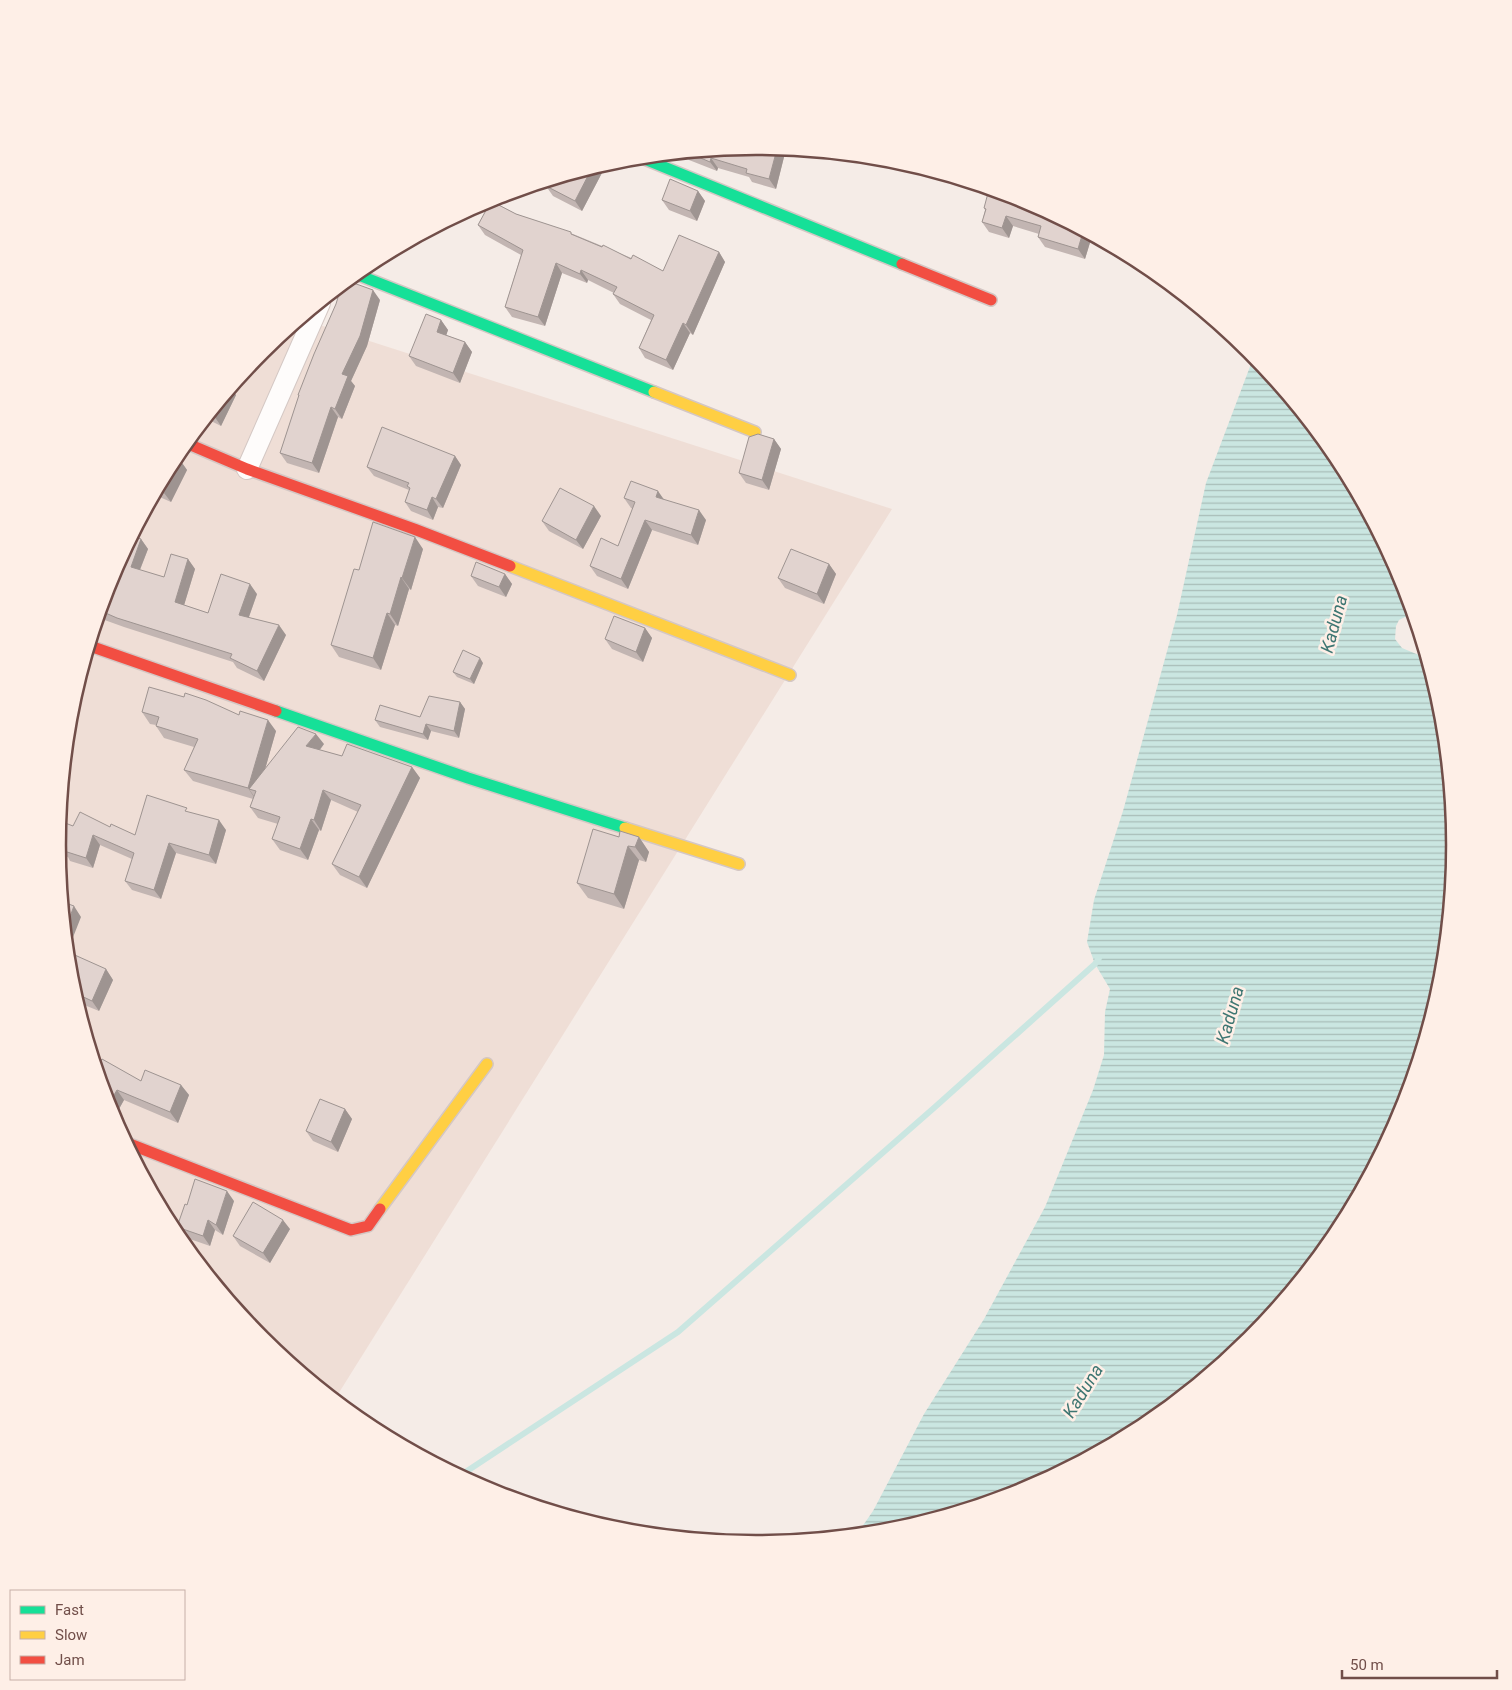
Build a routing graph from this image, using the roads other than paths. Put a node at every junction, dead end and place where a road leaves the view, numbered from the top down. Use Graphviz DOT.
graph roads {
  1 [pos="654,163"];
  2 [pos="364,277"];
  3 [pos="991,300"];
  4 [pos="315,315"];
  5 [pos="755,432"];
  6 [pos="194,446"];
  7 [pos="247,469"];
  8 [pos="95,648"];
  9 [pos="790,675"];
  10 [pos="739,864"];
  11 [pos="487,1064"];
  12 [pos="135,1146"];
  1 -- 3 [label="street"];
  2 -- 5 [label="street"];
  4 -- 7 [label="street"];
  6 -- 7 [label="street"];
  7 -- 9 [label="street"];
  8 -- 10 [label="street"];
  11 -- 12 [label="street"];
}
